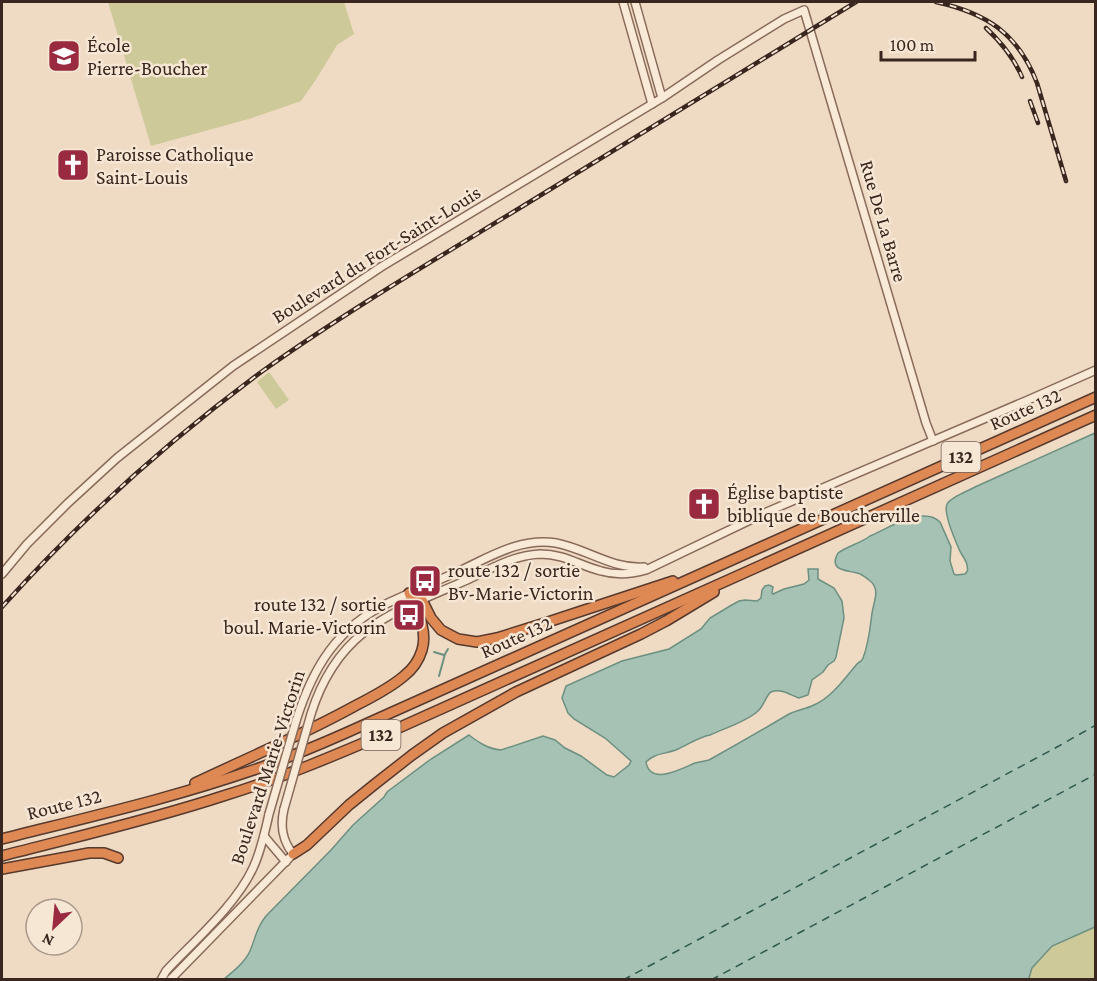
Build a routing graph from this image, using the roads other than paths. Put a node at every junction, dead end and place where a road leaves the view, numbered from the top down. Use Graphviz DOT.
graph roads {
  1 [pos="623,2"];
  2 [pos="634,2"];
  3 [pos="804,10"];
  4 [pos="663,98"];
  5 [pos="652,104"];
  6 [pos="1095,370"];
  7 [pos="1095,397"];
  8 [pos="1095,415"];
  9 [pos="933,441"];
  10 [pos="661,564"];
  11 [pos="718,566"];
  12 [pos="745,572"];
  13 [pos="2,574"];
  14 [pos="413,591"];
  15 [pos="417,602"];
  16 [pos="171,795"];
  17 [pos="264,836"];
  18 [pos="2,839"];
  19 [pos="293,854"];
  20 [pos="2,856"];
  21 [pos="118,858"];
  22 [pos="286,862"];
  23 [pos="2,869"];
  24 [pos="161,980"];
  25 [pos="170,980"];
  1 -- 5 [label="street"];
  2 -- 4 [label="street"];
  3 -- 4 [label="street, Boulevard du Fort-Saint-Louis"];
  3 -- 9 [label="street, Rue De La Barre"];
  4 -- 5 [label="street, Boulevard du Fort-Saint-Louis"];
  5 -- 13 [label="street, Boulevard du Fort-Saint-Louis"];
  6 -- 9 [label="street, Boulevard Marie-Victorin"];
  7 -- 11 [label="highway, Route 132 / 132"];
  8 -- 12 [label="highway, Route 132 / 132"];
  9 -- 10 [label="street, Boulevard Marie-Victorin"];
  10 -- 14 [label="street, Boulevard Marie-Victorin"];
  10 -- 15 [label="street, Boulevard Marie-Victorin"];
  11 -- 15 [label="highway"];
  11 -- 16 [label="highway, Route 132 / 132"];
  12 -- 19 [label="highway"];
  12 -- 20 [label="highway, Route 132 / 132"];
  14 -- 15 [label="highway"];
  14 -- 17 [label="street, Boulevard Marie-Victorin, bridge"];
  15 -- 16 [label="highway"];
  15 -- 19 [label="street, Boulevard Marie-Victorin, bridge"];
  16 -- 18 [label="highway, Route 132 / 132"];
  17 -- 22 [label="street"];
  17 -- 24 [label="street, Boulevard Marie-Victorin"];
  19 -- 22 [label="street, Boulevard Marie-Victorin"];
  21 -- 23 [label="highway"];
  22 -- 25 [label="street, Boulevard Marie-Victorin"];
}
